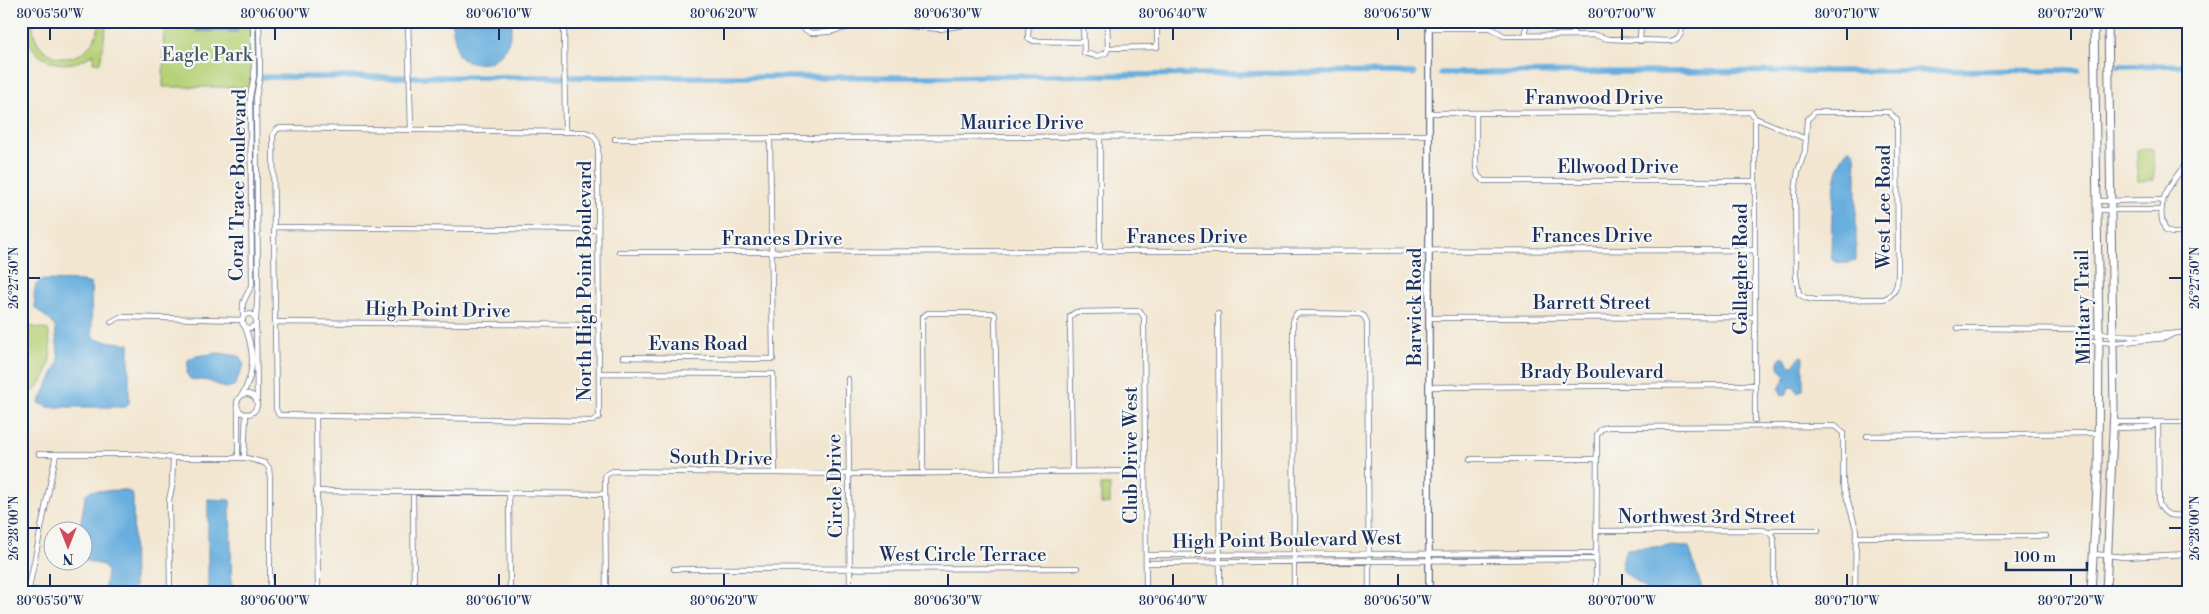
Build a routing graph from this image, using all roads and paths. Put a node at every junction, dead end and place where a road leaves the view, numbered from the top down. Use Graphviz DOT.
graph roads {
  1 [pos="253,21"];
  2 [pos="259,21"];
  3 [pos="800,21"];
  4 [pos="917,21"];
  5 [pos="988,21"];
  6 [pos="1029,21"];
  7 [pos="1083,21"];
  8 [pos="1429,21"];
  9 [pos="1479,21"];
  10 [pos="1526,21"];
  11 [pos="1573,21"];
  12 [pos="1641,21"];
  13 [pos="1682,21"];
  14 [pos="2094,21"];
  15 [pos="2108,21"];
  16 [pos="275,22"];
  17 [pos="408,22"];
  18 [pos="564,22"];
  19 [pos="755,22"];
  20 [pos="1108,22"];
  21 [pos="1129,22"];
  22 [pos="1157,22"];
  23 [pos="916,28"];
  24 [pos="1429,28"];
  25 [pos="1479,28"];
  26 [pos="1526,35"];
  27 [pos="1573,35"];
  28 [pos="1640,40"];
  29 [pos="1083,42"];
  30 [pos="1108,48"];
  31 [pos="1429,113"];
  32 [pos="1476,113"];
  33 [pos="1755,118"];
  34 [pos="411,129"];
  35 [pos="565,132"];
  36 [pos="1429,135"];
  37 [pos="1100,137"];
  38 [pos="615,139"];
  39 [pos="770,139"];
  40 [pos="1806,139"];
  41 [pos="2188,161"];
  42 [pos="1755,181"];
  43 [pos="2162,200"];
  44 [pos="2097,201"];
  45 [pos="2112,201"];
  46 [pos="2097,210"];
  47 [pos="2112,210"];
  48 [pos="2161,210"];
  49 [pos="275,227"];
  50 [pos="598,230"];
  51 [pos="2188,233"];
  52 [pos="1755,250"];
  53 [pos="1429,251"];
  54 [pos="619,252"];
  55 [pos="1100,252"];
  56 [pos="772,253"];
  57 [pos="1218,314"];
  58 [pos="1755,317"];
  59 [pos="1429,318"];
  60 [pos="256,320"];
  61 [pos="243,321"];
  62 [pos="110,322"];
  63 [pos="276,322"];
  64 [pos="600,326"];
  65 [pos="1958,328"];
  66 [pos="2188,332"];
  67 [pos="2100,333"];
  68 [pos="2172,334"];
  69 [pos="2114,335"];
  70 [pos="2096,341"];
  71 [pos="2114,343"];
  72 [pos="623,358"];
  73 [pos="599,372"];
  74 [pos="848,379"];
  75 [pos="1755,385"];
  76 [pos="1429,387"];
  77 [pos="242,395"];
  78 [pos="257,404"];
  79 [pos="238,410"];
  80 [pos="246,414"];
  81 [pos="316,417"];
  82 [pos="1755,420"];
  83 [pos="2188,422"];
  84 [pos="2158,423"];
  85 [pos="2114,425"];
  86 [pos="2099,433"];
  87 [pos="1867,436"];
  88 [pos="40,454"];
  89 [pos="56,454"];
  90 [pos="173,458"];
  91 [pos="238,458"];
  92 [pos="244,458"];
  93 [pos="1471,458"];
  94 [pos="1596,458"];
  95 [pos="1145,471"];
  96 [pos="1072,472"];
  97 [pos="775,473"];
  98 [pos="998,473"];
  99 [pos="849,474"];
  100 [pos="923,474"];
  101 [pos="316,491"];
  102 [pos="413,492"];
  103 [pos="510,493"];
  104 [pos="605,494"];
  105 [pos="2188,516"];
  106 [pos="1818,530"];
  107 [pos="1596,531"];
  108 [pos="1770,533"];
  109 [pos="2046,536"];
  110 [pos="1856,538"];
  111 [pos="1429,553"];
  112 [pos="1596,553"];
  113 [pos="1294,554"];
  114 [pos="1369,554"];
  115 [pos="2093,554"];
  116 [pos="2108,554"];
  117 [pos="2188,554"];
  118 [pos="1220,555"];
  119 [pos="1146,556"];
  120 [pos="1596,559"];
  121 [pos="1429,560"];
  122 [pos="1294,561"];
  123 [pos="1369,561"];
  124 [pos="1146,562"];
  125 [pos="1220,562"];
  126 [pos="1077,568"];
  127 [pos="674,569"];
  128 [pos="850,570"];
  129 [pos="28,591"];
  130 [pos="50,593"];
  131 [pos="170,593"];
  132 [pos="270,593"];
  133 [pos="318,593"];
  134 [pos="414,593"];
  135 [pos="510,593"];
  136 [pos="606,593"];
  137 [pos="850,593"];
  138 [pos="1146,593"];
  139 [pos="1220,593"];
  140 [pos="1294,593"];
  141 [pos="1369,593"];
  142 [pos="1429,593"];
  143 [pos="1596,593"];
  144 [pos="1774,593"];
  145 [pos="1855,593"];
  146 [pos="2091,593"];
  147 [pos="2106,593"];
  1 -- 61 [label="street, Coral Trace Boulevard"];
  2 -- 60 [label="street, Coral Trace Boulevard"];
  3 -- 23 [label="street"];
  4 -- 23 [label="street"];
  5 -- 23 [label="street"];
  6 -- 29 [label="street"];
  7 -- 29 [label="street"];
  8 -- 24 [label="street, Barwick Road"];
  9 -- 25 [label="street"];
  10 -- 26 [label="street"];
  11 -- 27 [label="street"];
  12 -- 28 [label="street"];
  13 -- 28 [label="street"];
  14 -- 44 [label="main road, Military Trail"];
  15 -- 45 [label="main road, Military Trail"];
  16 -- 17 [label="street"];
  17 -- 34 [label="street"];
  18 -- 19 [label="street"];
  18 -- 35 [label="street"];
  20 -- 21 [label="street"];
  20 -- 30 [label="street"];
  21 -- 22 [label="street"];
  22 -- 30 [label="street"];
  24 -- 25 [label="street"];
  24 -- 31 [label="street, Barwick Road"];
  25 -- 26 [label="street"];
  26 -- 27 [label="street"];
  27 -- 28 [label="street"];
  29 -- 30 [label="street"];
  31 -- 32 [label="street, Franwood Drive"];
  31 -- 36 [label="street, Barwick Road"];
  32 -- 33 [label="street, Franwood Drive"];
  32 -- 42 [label="street, Ellwood Drive"];
  33 -- 40 [label="street"];
  33 -- 42 [label="street, Gallagher Road"];
  34 -- 35 [label="street"];
  34 -- 49 [label="street, North High Point Boulevard"];
  35 -- 50 [label="street, North High Point Boulevard"];
  36 -- 37 [label="street, Maurice Drive"];
  36 -- 53 [label="street, Barwick Road"];
  37 -- 39 [label="street, Maurice Drive"];
  37 -- 55 [label="street"];
  38 -- 39 [label="street, Maurice Drive"];
  39 -- 56 [label="street"];
  40 -- 40 [label="street, West Lee Road"];
  41 -- 43 [label="street"];
  42 -- 52 [label="street, Gallagher Road"];
  43 -- 45 [label="street"];
  43 -- 48 [label="street"];
  44 -- 45 [label="street"];
  44 -- 46 [label="main road, Military Trail"];
  45 -- 47 [label="main road, Military Trail"];
  46 -- 47 [label="street"];
  46 -- 67 [label="main road, Military Trail"];
  47 -- 48 [label="street"];
  47 -- 69 [label="main road, Military Trail"];
  48 -- 51 [label="street"];
  49 -- 50 [label="street"];
  49 -- 63 [label="street, North High Point Boulevard"];
  50 -- 64 [label="street, North High Point Boulevard"];
  52 -- 53 [label="street, Frances Drive"];
  52 -- 58 [label="street, Gallagher Road"];
  53 -- 55 [label="street, Frances Drive"];
  53 -- 59 [label="street, Barwick Road"];
  54 -- 56 [label="street, Frances Drive"];
  55 -- 56 [label="street, Frances Drive"];
  56 -- 72 [label="street, Evans Road"];
  57 -- 118 [label="street"];
  58 -- 59 [label="street, Barrett Street"];
  58 -- 75 [label="street, Gallagher Road"];
  59 -- 76 [label="street, Barwick Road"];
  60 -- 61 [label="street"];
  60 -- 61 [label="street"];
  60 -- 78 [label="street, Coral Trace Boulevard"];
  61 -- 62 [label="street"];
  61 -- 77 [label="street, Coral Trace Boulevard"];
  63 -- 64 [label="street, High Point Drive"];
  63 -- 81 [label="street, North High Point Boulevard"];
  64 -- 73 [label="street, North High Point Boulevard"];
  65 -- 67 [label="street"];
  66 -- 68 [label="street"];
  67 -- 69 [label="street"];
  67 -- 70 [label="main road, Military Trail"];
  68 -- 69 [label="street"];
  68 -- 71 [label="street"];
  69 -- 71 [label="main road, Military Trail"];
  70 -- 71 [label="street"];
  70 -- 86 [label="main road, Military Trail"];
  71 -- 85 [label="main road, Military Trail"];
  73 -- 81 [label="street, North High Point Boulevard"];
  73 -- 97 [label="street"];
  74 -- 99 [label="street, Circle Drive"];
  75 -- 76 [label="street, Brady Boulevard"];
  75 -- 82 [label="street, Gallagher Road"];
  76 -- 111 [label="street, Barwick Road"];
  77 -- 78 [label="street"];
  77 -- 79 [label="street, Coral Trace Boulevard"];
  78 -- 80 [label="street"];
  79 -- 80 [label="street"];
  79 -- 91 [label="street, Coral Trace Boulevard"];
  80 -- 92 [label="street"];
  81 -- 101 [label="street"];
  83 -- 84 [label="street"];
  84 -- 85 [label="street"];
  84 -- 105 [label="street"];
  85 -- 116 [label="main road, Military Trail"];
  86 -- 87 [label="street"];
  86 -- 115 [label="main road, Military Trail"];
  88 -- 89 [label="street"];
  89 -- 90 [label="street"];
  89 -- 129 [label="street"];
  90 -- 91 [label="street"];
  90 -- 131 [label="street"];
  91 -- 92 [label="street"];
  92 -- 132 [label="street"];
  93 -- 94 [label="street"];
  94 -- 107 [label="street"];
  94 -- 110 [label="street"];
  95 -- 96 [label="street, South Drive"];
  95 -- 96 [label="street, Club Drive West"];
  95 -- 119 [label="street, Club Drive West"];
  96 -- 98 [label="street, South Drive"];
  97 -- 99 [label="street, South Drive"];
  97 -- 104 [label="street, South Drive"];
  98 -- 100 [label="street, South Drive"];
  98 -- 100 [label="street"];
  99 -- 100 [label="street, South Drive"];
  99 -- 128 [label="street, Circle Drive"];
  101 -- 102 [label="street"];
  101 -- 133 [label="street"];
  102 -- 103 [label="street"];
  102 -- 134 [label="street"];
  103 -- 104 [label="street"];
  103 -- 135 [label="street"];
  104 -- 136 [label="street"];
  106 -- 108 [label="street, Northwest 3rd Street"];
  107 -- 108 [label="street, Northwest 3rd Street"];
  107 -- 112 [label="street"];
  108 -- 144 [label="street"];
  109 -- 110 [label="street"];
  110 -- 145 [label="street"];
  111 -- 112 [label="street"];
  111 -- 114 [label="street, High Point Boulevard West"];
  111 -- 121 [label="street, Barwick Road"];
  112 -- 120 [label="street"];
  113 -- 114 [label="street, High Point Boulevard West"];
  113 -- 114 [label="street"];
  113 -- 118 [label="street, High Point Boulevard West"];
  113 -- 122 [label="street"];
  114 -- 123 [label="street"];
  115 -- 116 [label="street"];
  115 -- 146 [label="main road, Military Trail"];
  116 -- 117 [label="street"];
  116 -- 147 [label="main road, Military Trail"];
  118 -- 119 [label="street, High Point Boulevard West"];
  118 -- 125 [label="street"];
  119 -- 124 [label="street, Club Drive West"];
  120 -- 121 [label="street"];
  120 -- 143 [label="street"];
  121 -- 123 [label="street, High Point Boulevard West"];
  121 -- 142 [label="street, Barwick Road"];
  122 -- 123 [label="street, High Point Boulevard West"];
  122 -- 125 [label="street, High Point Boulevard West"];
  122 -- 140 [label="street"];
  123 -- 141 [label="street"];
  124 -- 125 [label="street, High Point Boulevard West"];
  124 -- 138 [label="street, Club Drive West"];
  125 -- 139 [label="street"];
  126 -- 128 [label="street, West Circle Terrace"];
  127 -- 128 [label="street, West Circle Terrace"];
  128 -- 137 [label="street, Circle Drive"];
  129 -- 130 [label="street"];
}
